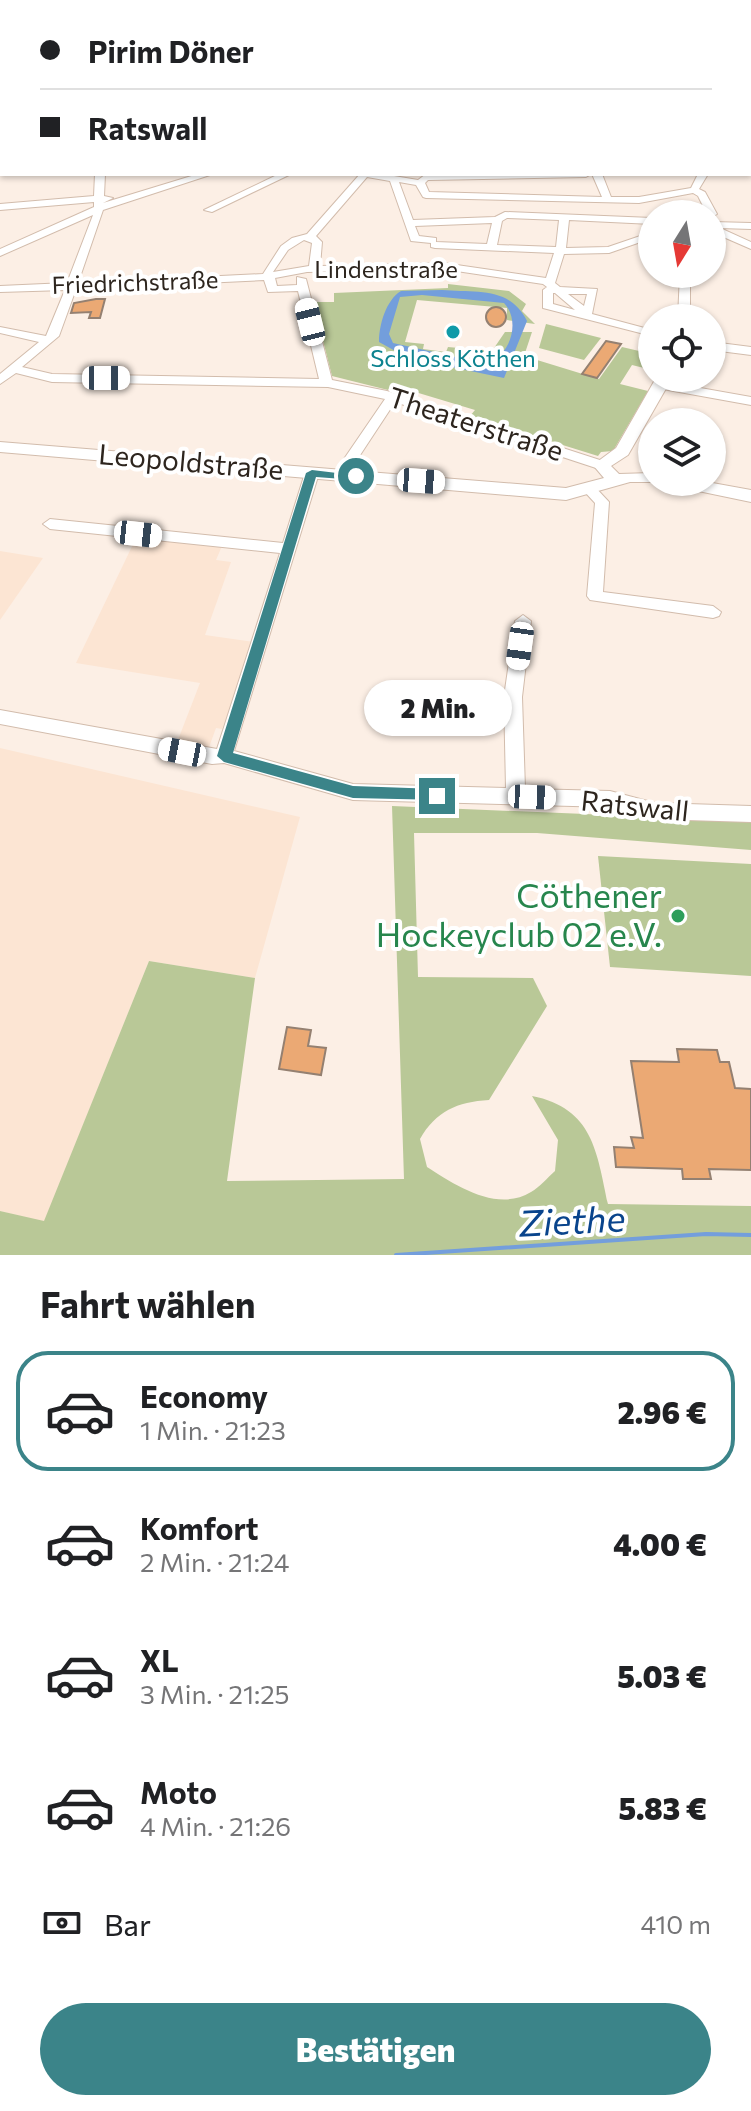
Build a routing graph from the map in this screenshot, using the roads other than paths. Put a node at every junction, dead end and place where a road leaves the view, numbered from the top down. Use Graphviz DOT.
graph roads {
  1 [pos="100,176"];
  2 [pos="201,176"];
  3 [pos="282,176"];
  4 [pos="363,176"];
  5 [pos="370,176"];
  6 [pos="546,176"];
  7 [pos="598,176"];
  8 [pos="702,176"];
  9 [pos="394,180"];
  10 [pos="426,188"];
  11 [pos="694,190"];
  12 [pos="608,200"];
  13 [pos="638,200"];
  14 [pos="639,200"];
  15 [pos="704,200"];
  16 [pos="553,201"];
  17 [pos="573,201"];
  18 [pos="98,204"];
  19 [pos="403,205"];
  20 [pos="0,207"];
  21 [pos="209,210"];
  22 [pos="564,216"];
  23 [pos="579,216"];
  24 [pos="501,218"];
  25 [pos="638,220"];
  26 [pos="410,223"];
  27 [pos="726,223"];
  28 [pos="430,224"];
  29 [pos="751,226"];
  30 [pos="726,233"];
  31 [pos="310,237"];
  32 [pos="638,240"];
  33 [pos="434,243"];
  34 [pos="469,246"];
  35 [pos="492,246"];
  36 [pos="508,246"];
  37 [pos="751,246"];
  38 [pos="559,250"];
  39 [pos="0,253"];
  40 [pos="444,263"];
  41 [pos="314,269"];
  42 [pos="298,271"];
  43 [pos="501,275"];
  44 [pos="269,276"];
  45 [pos="72,286"];
  46 [pos="553,286"];
  47 [pos="302,288"];
  48 [pos="0,289"];
  49 [pos="587,314"];
  50 [pos="638,329"];
  51 [pos="0,330"];
  52 [pos="48,340"];
  53 [pos="726,348"];
  54 [pos="751,351"];
  55 [pos="14,369"];
  56 [pos="0,380"];
  57 [pos="328,383"];
  58 [pos="656,392"];
  59 [pos="711,392"];
  60 [pos="392,397"];
  61 [pos="751,401"];
  62 [pos="0,447"];
  63 [pos="601,465"];
  64 [pos="312,473"];
  65 [pos="340,475"];
  66 [pos="638,479"];
  67 [pos="618,480"];
  68 [pos="590,490"];
  69 [pos="726,491"];
  70 [pos="751,496"];
  71 [pos="50,524"];
  72 [pos="289,549"];
  73 [pos="713,612"];
  74 [pos="523,621"];
  75 [pos="0,717"];
  76 [pos="224,756"];
  77 [pos="516,797"];
  78 [pos="751,814"];
  1 -- 18 [label="street"];
  2 -- 18 [label="street"];
  3 -- 21 [label="street"];
  4 -- 31 [label="street"];
  5 -- 9 [label="street"];
  6 -- 10 [label="street"];
  6 -- 16 [label="street"];
  7 -- 12 [label="street"];
  8 -- 11 [label="street"];
  9 -- 10 [label="street"];
  9 -- 19 [label="street"];
  10 -- 16 [label="street"];
  10 -- 19 [label="street"];
  11 -- 14 [label="street"];
  11 -- 15 [label="street"];
  12 -- 13 [label="street"];
  12 -- 17 [label="street"];
  16 -- 17 [label="street"];
  17 -- 23 [label="street"];
  18 -- 20 [label="street"];
  18 -- 39 [label="street"];
  18 -- 45 [label="street"];
  19 -- 26 [label="street"];
  22 -- 23 [label="street"];
  22 -- 24 [label="street"];
  22 -- 38 [label="street"];
  23 -- 25 [label="street"];
  24 -- 28 [label="street"];
  24 -- 35 [label="street"];
  26 -- 28 [label="street"];
  26 -- 33 [label="street"];
  27 -- 29 [label="street"];
  28 -- 33 [label="street"];
  30 -- 37 [label="street"];
  31 -- 41 [label="street"];
  31 -- 44 [label="street"];
  32 -- 38 [label="street"];
  33 -- 34 [label="street"];
  33 -- 40 [label="street"];
  34 -- 35 [label="street"];
  34 -- 40 [label="street"];
  35 -- 36 [label="street"];
  36 -- 38 [label="street"];
  36 -- 43 [label="street"];
  38 -- 46 [label="street"];
  40 -- 41 [label="street, Lindenstraße"];
  40 -- 43 [label="street, Lindenstraße"];
  41 -- 42 [label="street, Lindenstraße"];
  42 -- 44 [label="street, Lindenstraße"];
  42 -- 47 [label="street"];
  43 -- 46 [label="street, Lindenstraße"];
  44 -- 45 [label="street, Friedrichstraße"];
  44 -- 47 [label="street"];
  45 -- 48 [label="street, Friedrichstraße"];
  45 -- 52 [label="street"];
  46 -- 49 [label="street"];
  46 -- 49 [label="street, Lindenstraße"];
  46 -- 49 [label="street"];
  47 -- 57 [label="street"];
  49 -- 50 [label="street"];
  51 -- 52 [label="street"];
  52 -- 55 [label="street"];
  53 -- 54 [label="main road"];
  55 -- 56 [label="street"];
  55 -- 57 [label="street, Theaterstraße"];
  57 -- 60 [label="street, Theaterstraße"];
  58 -- 63 [label="main road"];
  59 -- 61 [label="street"];
  60 -- 63 [label="street, Theaterstraße"];
  60 -- 65 [label="street"];
  62 -- 64 [label="main road, Leopoldstraße"];
  63 -- 67 [label="main road, Theaterstraße"];
  64 -- 65 [label="main road, Leopoldstraße"];
  64 -- 72 [label="street"];
  65 -- 68 [label="main road, Leopoldstraße"];
  66 -- 67 [label="main road, Leopoldstraße"];
  67 -- 68 [label="main road, Leopoldstraße"];
  68 -- 73 [label="street"];
  69 -- 70 [label="main road"];
  71 -- 72 [label="street"];
  72 -- 76 [label="street"];
  74 -- 77 [label="street"];
  75 -- 76 [label="street, Ratswall"];
  76 -- 77 [label="street, Ratswall"];
  77 -- 78 [label="street, Ratswall"];
}
